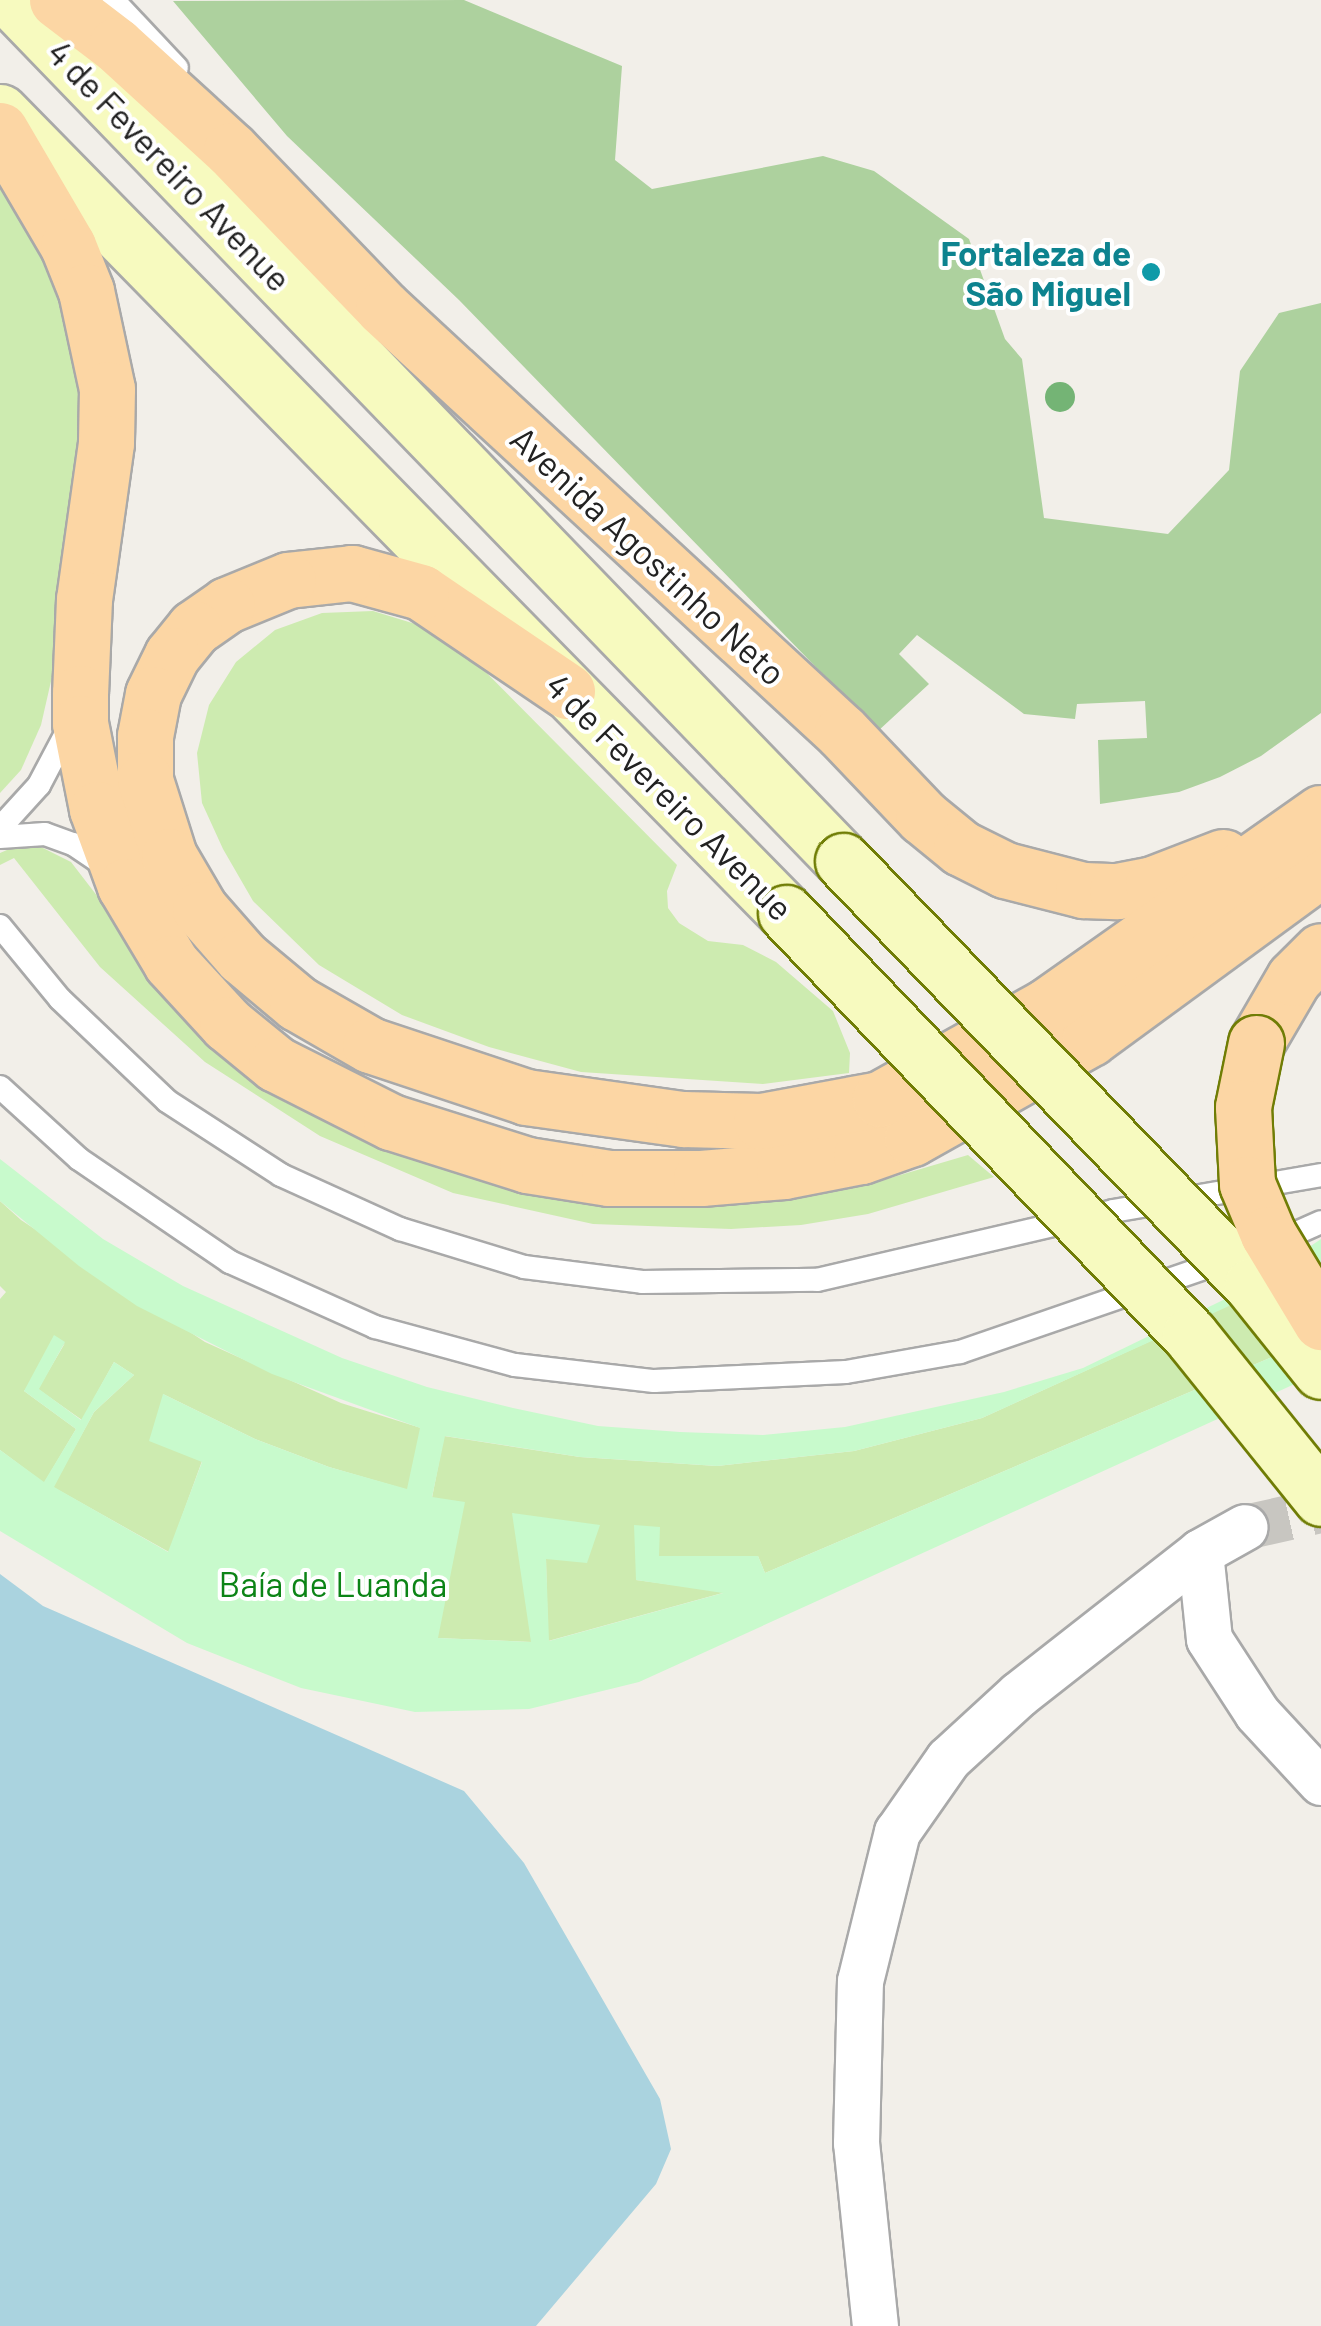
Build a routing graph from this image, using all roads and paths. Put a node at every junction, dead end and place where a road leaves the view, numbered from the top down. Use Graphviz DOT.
graph roads {
  1 [pos="11,0"];
  2 [pos="58,0"];
  3 [pos="113,0"];
  4 [pos="0,112"];
  5 [pos="0,130"];
  6 [pos="231,150"];
  7 [pos="567,692"];
  8 [pos="80,694"];
  9 [pos="1321,812"];
  10 [pos="0,828"];
  11 [pos="0,836"];
  12 [pos="1321,869"];
  13 [pos="125,886"];
  14 [pos="0,926"];
  15 [pos="1321,951"];
  16 [pos="0,1087"];
  17 [pos="1321,1175"];
  18 [pos="1321,1222"];
  19 [pos="1321,1322"];
  20 [pos="1321,1372"];
  21 [pos="1321,1498"];
  22 [pos="1244,1527"];
  23 [pos="1200,1552"];
  24 [pos="1321,1782"];
  25 [pos="875,2326"];
  1 -- 20 [label="street, 4 de Fevereiro Avenue, bridge"];
  2 -- 6 [label="main road, Avenida Agostinho Neto"];
  3 -- 6 [label="lane"];
  4 -- 7 [label="street, 4 de Fevereiro Avenue"];
  5 -- 8 [label="main road"];
  6 -- 9 [label="main road, Avenida Agostinho Neto"];
  7 -- 9 [label="main road"];
  7 -- 21 [label="street, 4 de Fevereiro Avenue, bridge"];
  8 -- 10 [label="lane"];
  8 -- 13 [label="main road"];
  11 -- 13 [label="lane"];
  12 -- 13 [label="main road"];
  14 -- 17 [label="lane"];
  15 -- 19 [label="main road, bridge"];
  16 -- 18 [label="lane"];
  22 -- 23 [label="street"];
  23 -- 24 [label="street"];
  23 -- 25 [label="street"];
}
